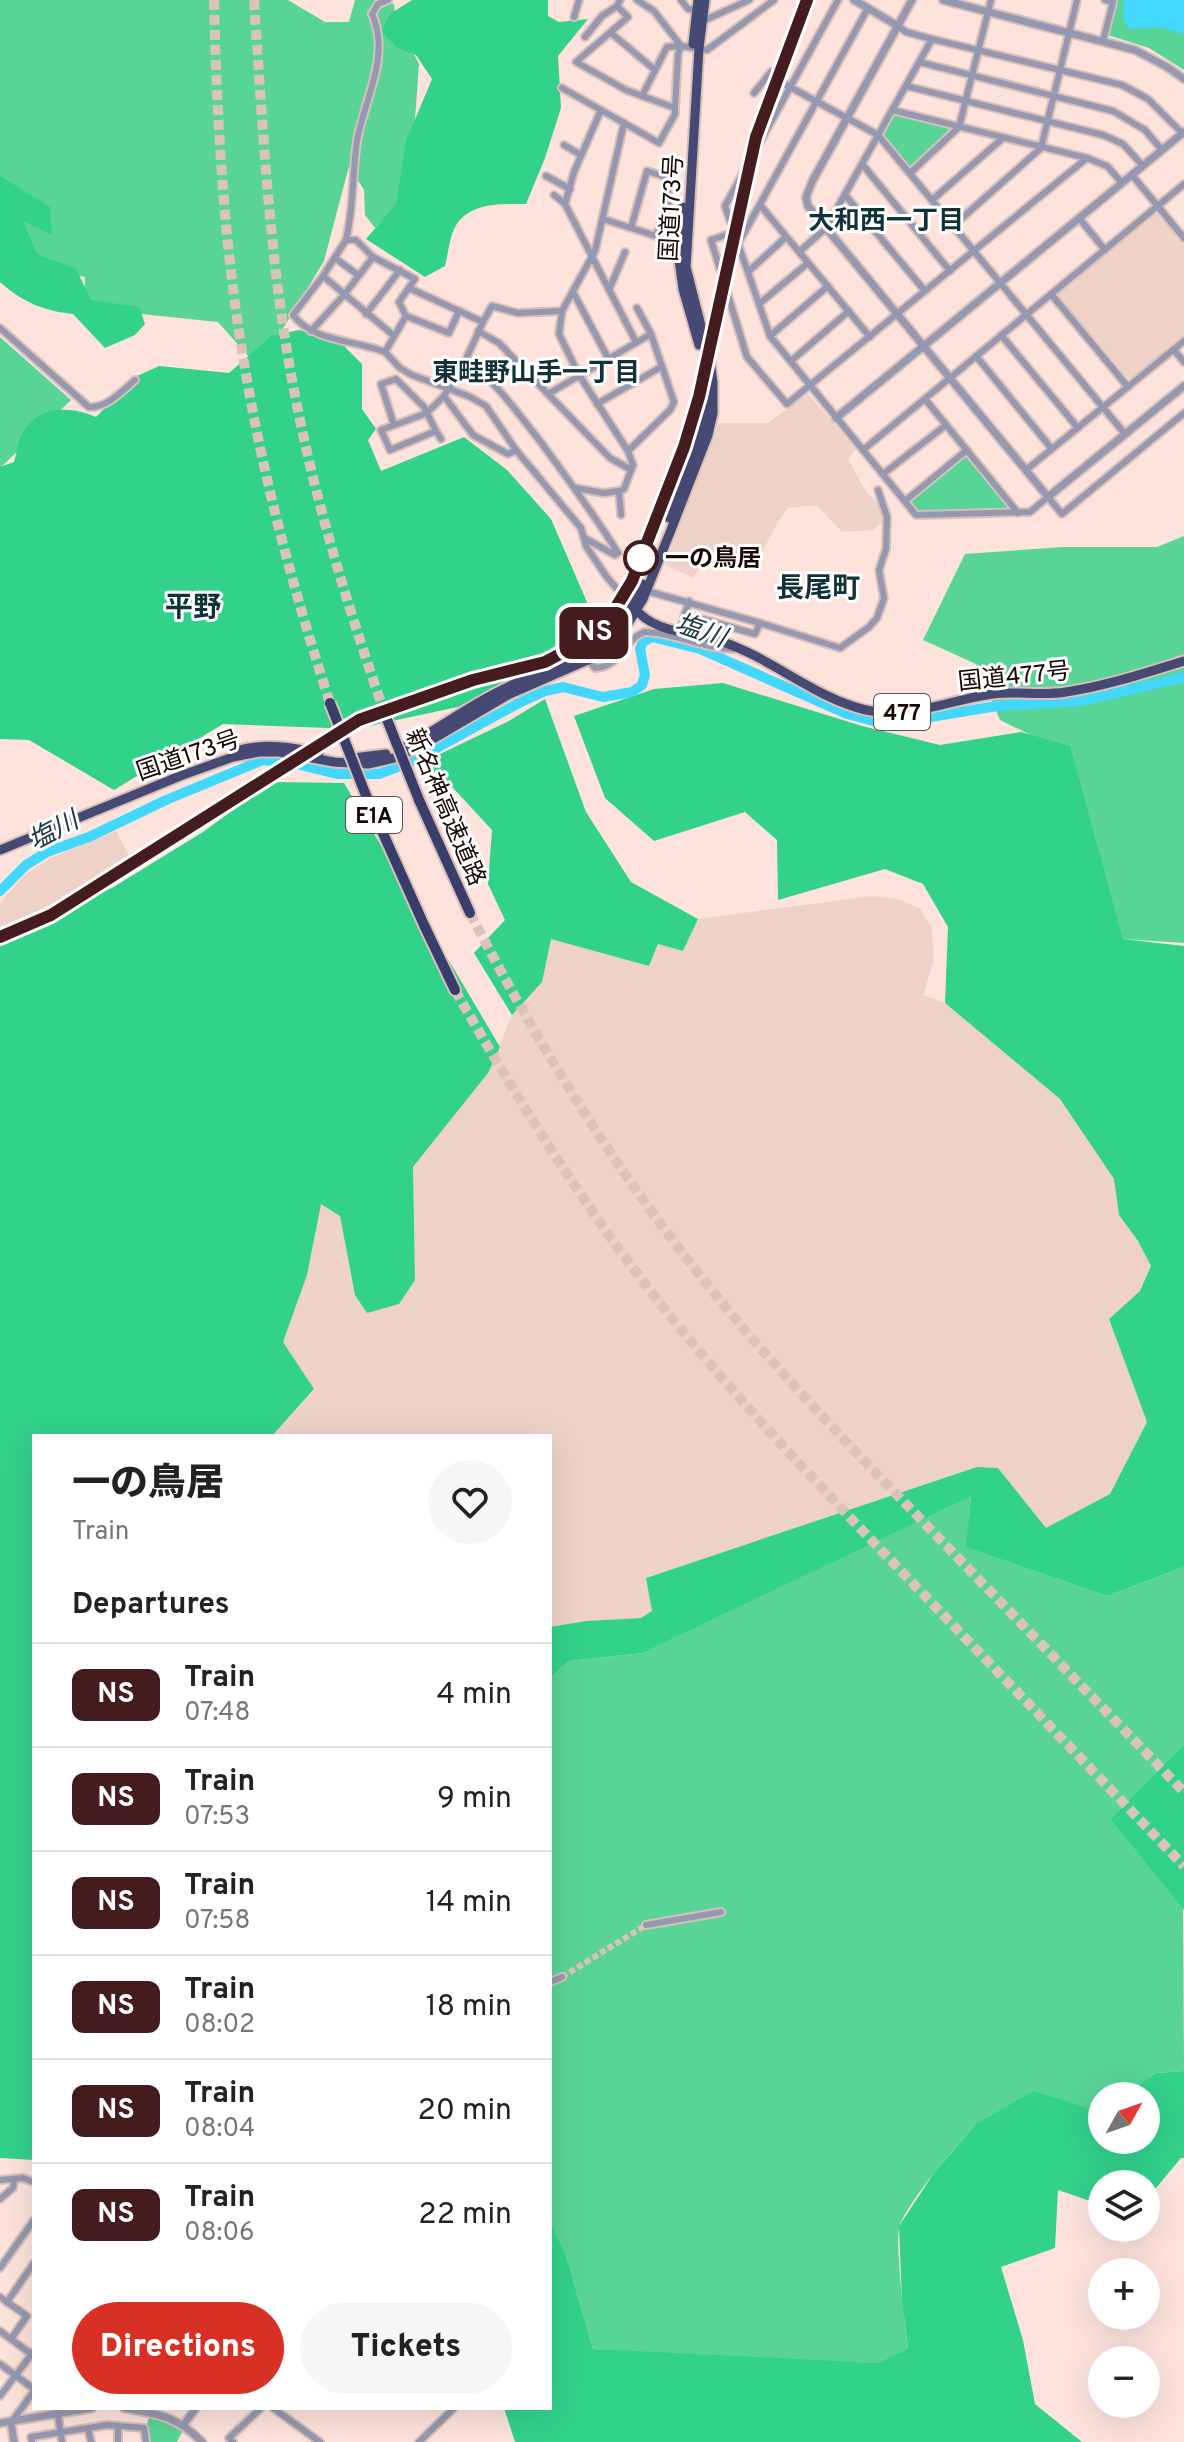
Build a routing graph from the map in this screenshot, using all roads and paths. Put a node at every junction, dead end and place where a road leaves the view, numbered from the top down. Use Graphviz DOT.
graph roads {
  1 [pos="388,0"];
  2 [pos="579,0"];
  3 [pos="637,0"];
  4 [pos="681,0"];
  5 [pos="749,0"];
  6 [pos="838,0"];
  7 [pos="854,0"];
  8 [pos="912,0"];
  9 [pos="943,0"];
  10 [pos="991,0"];
  11 [pos="1077,0"];
  12 [pos="775,1"];
  13 [pos="1111,1"];
  14 [pos="618,3"];
  15 [pos="701,8"];
  16 [pos="868,8"];
  17 [pos="988,13"];
  18 [pos="574,17"];
  19 [pos="898,26"];
  20 [pos="611,33"];
  21 [pos="1070,33"];
  22 [pos="585,37"];
  23 [pos="932,39"];
  24 [pos="1103,41"];
  25 [pos="681,46"];
  26 [pos="696,48"];
  27 [pos="979,49"];
  28 [pos="919,62"];
  29 [pos="655,70"];
  30 [pos="1060,70"];
  31 [pos="972,75"];
  32 [pos="1184,79"];
  33 [pos="790,86"];
  34 [pos="906,86"];
  35 [pos="562,88"];
  36 [pos="754,93"];
  37 [pos="1053,95"];
  38 [pos="642,96"];
  39 [pos="817,100"];
  40 [pos="966,102"];
  41 [pos="675,108"];
  42 [pos="601,110"];
  43 [pos="892,110"];
  44 [pos="847,117"];
  45 [pos="1047,122"];
  46 [pos="624,123"];
  47 [pos="959,127"];
  48 [pos="1184,133"];
  49 [pos="878,135"];
  50 [pos="1003,138"];
  51 [pos="564,145"];
  52 [pos="1041,148"];
  53 [pos="1162,150"];
  54 [pos="581,155"];
  55 [pos="1087,158"];
  56 [pos="862,164"];
  57 [pos="1143,166"];
  58 [pos="910,173"];
  59 [pos="1132,175"];
  60 [pos="546,176"];
  61 [pos="666,177"];
  62 [pos="1122,183"];
  63 [pos="1184,185"];
  64 [pos="570,189"];
  65 [pos="668,191"];
  66 [pos="554,195"];
  67 [pos="845,195"];
  68 [pos="932,200"];
  69 [pos="565,204"];
  70 [pos="760,205"];
  71 [pos="1158,206"];
  72 [pos="1079,218"];
  73 [pos="603,219"];
  74 [pos="953,226"];
  75 [pos="631,228"];
  76 [pos="826,228"];
  77 [pos="735,232"];
  78 [pos="786,237"];
  79 [pos="1184,238"];
  80 [pos="346,240"];
  81 [pos="738,244"];
  82 [pos="1105,250"];
  83 [pos="974,251"];
  84 [pos="625,252"];
  85 [pos="799,252"];
  86 [pos="373,257"];
  87 [pos="592,257"];
  88 [pos="335,258"];
  89 [pos="808,263"];
  90 [pos="400,270"];
  91 [pos="950,271"];
  92 [pos="748,272"];
  93 [pos="358,275"];
  94 [pos="323,276"];
  95 [pos="1000,283"];
  96 [pos="828,286"];
  97 [pos="409,288"];
  98 [pos="609,290"];
  99 [pos="925,291"];
  100 [pos="573,292"];
  101 [pos="1051,294"];
  102 [pos="344,295"];
  103 [pos="759,304"];
  104 [pos="637,308"];
  105 [pos="459,311"];
  106 [pos="562,311"];
  107 [pos="849,311"];
  108 [pos="366,314"];
  109 [pos="897,314"];
  110 [pos="1026,315"];
  111 [pos="406,316"];
  112 [pos="483,322"];
  113 [pos="0,328"];
  114 [pos="311,331"];
  115 [pos="478,331"];
  116 [pos="651,334"];
  117 [pos="393,335"];
  118 [pos="1001,335"];
  119 [pos="770,336"];
  120 [pos="870,337"];
  121 [pos="1184,341"];
  122 [pos="636,342"];
  123 [pos="924,346"];
  124 [pos="1174,350"];
  125 [pos="385,352"];
  126 [pos="976,356"];
  127 [pos="608,358"];
  128 [pos="466,359"];
  129 [pos="791,361"];
  130 [pos="1184,362"];
  131 [pos="661,367"];
  132 [pos="579,375"];
  133 [pos="950,378"];
  134 [pos="135,380"];
  135 [pos="810,386"];
  136 [pos="1184,386"];
  137 [pos="1128,387"];
  138 [pos="450,388"];
  139 [pos="548,394"];
  140 [pos="444,396"];
  141 [pos="925,399"];
  142 [pos="597,404"];
  143 [pos="1103,407"];
  144 [pos="427,413"];
  145 [pos="1184,413"];
  146 [pos="836,418"];
  147 [pos="394,425"];
  148 [pos="946,425"];
  149 [pos="1078,428"];
  150 [pos="436,431"];
  151 [pos="1125,434"];
  152 [pos="441,439"];
  153 [pos="1052,449"];
  154 [pos="516,450"];
  155 [pos="863,450"];
  156 [pos="967,450"];
  157 [pos="628,451"];
  158 [pos="630,469"];
  159 [pos="1026,470"];
  160 [pos="883,474"];
  161 [pos="575,488"];
  162 [pos="878,490"];
  163 [pos="619,491"];
  164 [pos="1048,497"];
  165 [pos="905,501"];
  166 [pos="1018,513"];
  167 [pos="621,515"];
  168 [pos="586,539"];
  169 [pos="647,591"];
  170 [pos="689,601"];
  171 [pos="634,607"];
  172 [pos="685,614"];
  173 [pos="760,623"];
  174 [pos="680,631"];
  175 [pos="740,649"];
  176 [pos="588,660"];
  177 [pos="1184,661"];
  178 [pos="330,703"];
  179 [pos="386,717"];
  180 [pos="0,844"];
  181 [pos="0,850"];
  182 [pos="470,913"];
  183 [pos="455,990"];
  184 [pos="721,1912"];
  185 [pos="646,1925"];
  186 [pos="562,1977"];
  187 [pos="552,1981"];
  188 [pos="14,2179"];
  189 [pos="0,2180"];
  190 [pos="32,2182"];
  191 [pos="0,2199"];
  192 [pos="32,2223"];
  193 [pos="32,2266"];
  194 [pos="0,2268"];
  195 [pos="0,2297"];
  196 [pos="7,2302"];
  197 [pos="32,2310"];
  198 [pos="27,2316"];
  199 [pos="0,2331"];
  200 [pos="11,2339"];
  201 [pos="32,2353"];
  202 [pos="32,2355"];
  203 [pos="0,2364"];
  204 [pos="15,2375"];
  205 [pos="32,2388"];
  206 [pos="32,2393"];
  207 [pos="0,2396"];
  208 [pos="57,2410"];
  209 [pos="156,2410"];
  210 [pos="194,2410"];
  211 [pos="259,2410"];
  212 [pos="276,2410"];
  213 [pos="452,2410"];
  214 [pos="11,2422"];
  215 [pos="0,2423"];
  216 [pos="184,2424"];
  217 [pos="118,2427"];
  218 [pos="88,2428"];
  219 [pos="60,2432"];
  220 [pos="14,2442"];
  221 [pos="32,2442"];
  222 [pos="62,2442"];
  223 [pos="91,2442"];
  224 [pos="118,2442"];
  225 [pos="146,2442"];
  226 [pos="202,2442"];
  227 [pos="233,2442"];
  228 [pos="320,2442"];
  229 [pos="419,2442"];
  1 -- 80 [label="street"];
  2 -- 18 [label="street"];
  3 -- 25 [label="street"];
  4 -- 15 [label="street"];
  5 -- 15 [label="street"];
  6 -- 33 [label="street"];
  7 -- 16 [label="street"];
  8 -- 19 [label="street"];
  9 -- 17 [label="street"];
  10 -- 17 [label="street"];
  11 -- 21 [label="street"];
  12 -- 26 [label="street"];
  13 -- 24 [label="street"];
  14 -- 20 [label="street"];
  14 -- 22 [label="street"];
  15 -- 26 [label="highway, 国道173号"];
  16 -- 19 [label="street"];
  16 -- 39 [label="street"];
  17 -- 21 [label="street"];
  17 -- 27 [label="street"];
  19 -- 23 [label="street"];
  19 -- 44 [label="street"];
  20 -- 29 [label="street"];
  20 -- 38 [label="street"];
  21 -- 24 [label="street"];
  21 -- 30 [label="street"];
  23 -- 27 [label="street"];
  23 -- 28 [label="street"];
  24 -- 32 [label="street"];
  25 -- 26 [label="street"];
  25 -- 29 [label="street"];
  25 -- 41 [label="street"];
  26 -- 169 [label="highway, 国道173号"];
  26 -- 171 [label="highway, 国道173号"];
  27 -- 30 [label="street"];
  27 -- 31 [label="street"];
  28 -- 31 [label="street"];
  28 -- 34 [label="street"];
  29 -- 38 [label="street"];
  30 -- 37 [label="street"];
  30 -- 48 [label="street"];
  31 -- 37 [label="street"];
  31 -- 40 [label="street"];
  33 -- 36 [label="street"];
  33 -- 39 [label="street"];
  33 -- 77 [label="street"];
  34 -- 40 [label="street"];
  34 -- 43 [label="street"];
  35 -- 42 [label="street"];
  37 -- 45 [label="street"];
  37 -- 53 [label="street"];
  38 -- 41 [label="street"];
  39 -- 44 [label="street"];
  39 -- 70 [label="street"];
  40 -- 45 [label="street"];
  40 -- 47 [label="street"];
  41 -- 46 [label="street"];
  42 -- 46 [label="street"];
  42 -- 54 [label="street"];
  43 -- 47 [label="street"];
  43 -- 49 [label="street"];
  44 -- 49 [label="street"];
  44 -- 76 [label="street"];
  45 -- 52 [label="street"];
  45 -- 57 [label="street"];
  46 -- 73 [label="street"];
  47 -- 50 [label="street"];
  47 -- 58 [label="street"];
  48 -- 53 [label="street"];
  49 -- 56 [label="street"];
  49 -- 58 [label="street"];
  50 -- 52 [label="street"];
  50 -- 68 [label="street"];
  51 -- 54 [label="street"];
  52 -- 55 [label="street"];
  52 -- 74 [label="street"];
  53 -- 57 [label="street"];
  54 -- 64 [label="street"];
  55 -- 62 [label="street"];
  55 -- 83 [label="street"];
  56 -- 67 [label="street"];
  56 -- 91 [label="street"];
  57 -- 59 [label="street"];
  58 -- 68 [label="street"];
  59 -- 62 [label="street"];
  59 -- 71 [label="street"];
  60 -- 64 [label="street"];
  61 -- 75 [label="street"];
  62 -- 72 [label="street"];
  63 -- 71 [label="street"];
  64 -- 69 [label="street"];
  65 -- 75 [label="street"];
  66 -- 69 [label="street"];
  67 -- 76 [label="street"];
  67 -- 99 [label="street"];
  68 -- 74 [label="street"];
  69 -- 87 [label="street"];
  70 -- 78 [label="street"];
  70 -- 81 [label="street"];
  71 -- 79 [label="street"];
  71 -- 82 [label="street"];
  72 -- 82 [label="street"];
  72 -- 95 [label="street"];
  73 -- 75 [label="street"];
  73 -- 87 [label="street"];
  74 -- 83 [label="street"];
  76 -- 85 [label="street"];
  76 -- 109 [label="street"];
  77 -- 81 [label="street"];
  77 -- 135 [label="street"];
  78 -- 85 [label="street"];
  78 -- 92 [label="street"];
  80 -- 86 [label="street"];
  80 -- 88 [label="street"];
  81 -- 92 [label="street"];
  82 -- 101 [label="street"];
  83 -- 91 [label="street"];
  83 -- 95 [label="street"];
  84 -- 98 [label="street"];
  85 -- 89 [label="street"];
  86 -- 90 [label="street"];
  86 -- 93 [label="street"];
  87 -- 98 [label="street"];
  87 -- 100 [label="street"];
  88 -- 93 [label="street"];
  88 -- 94 [label="street"];
  89 -- 96 [label="street"];
  89 -- 103 [label="street"];
  90 -- 97 [label="street"];
  90 -- 108 [label="street"];
  91 -- 99 [label="street"];
  92 -- 103 [label="street"];
  93 -- 102 [label="street"];
  94 -- 102 [label="street"];
  94 -- 114 [label="street"];
  95 -- 110 [label="street"];
  95 -- 123 [label="street"];
  96 -- 107 [label="street"];
  96 -- 119 [label="street"];
  97 -- 105 [label="street"];
  97 -- 111 [label="street"];
  98 -- 122 [label="street"];
  99 -- 109 [label="street"];
  100 -- 106 [label="street"];
  100 -- 127 [label="street"];
  101 -- 110 [label="street"];
  101 -- 137 [label="street"];
  102 -- 108 [label="street"];
  102 -- 114 [label="street"];
  103 -- 119 [label="street"];
  104 -- 116 [label="street"];
  105 -- 111 [label="street"];
  105 -- 112 [label="street"];
  106 -- 112 [label="street"];
  106 -- 132 [label="street"];
  107 -- 120 [label="street"];
  107 -- 129 [label="street"];
  108 -- 117 [label="street"];
  109 -- 120 [label="street"];
  109 -- 123 [label="street"];
  110 -- 118 [label="street"];
  110 -- 143 [label="street"];
  111 -- 117 [label="street"];
  112 -- 115 [label="street"];
  113 -- 134 [label="street"];
  114 -- 125 [label="street"];
  115 -- 128 [label="street"];
  115 -- 139 [label="street"];
  116 -- 122 [label="street"];
  116 -- 131 [label="street"];
  117 -- 125 [label="street"];
  118 -- 126 [label="street"];
  118 -- 149 [label="street"];
  119 -- 129 [label="street"];
  120 -- 135 [label="street"];
  121 -- 124 [label="street"];
  122 -- 127 [label="street"];
  123 -- 133 [label="street"];
  123 -- 146 [label="street"];
  124 -- 130 [label="street"];
  124 -- 137 [label="street"];
  125 -- 138 [label="street"];
  126 -- 133 [label="street"];
  126 -- 153 [label="street"];
  127 -- 132 [label="street"];
  128 -- 138 [label="street"];
  128 -- 161 [label="street"];
  129 -- 135 [label="street"];
  131 -- 142 [label="street"];
  131 -- 157 [label="street"];
  132 -- 139 [label="street"];
  132 -- 142 [label="street"];
  133 -- 141 [label="street"];
  133 -- 159 [label="street"];
  135 -- 146 [label="street"];
  136 -- 151 [label="street"];
  137 -- 143 [label="street"];
  138 -- 140 [label="street"];
  138 -- 154 [label="street"];
  139 -- 158 [label="street"];
  140 -- 144 [label="street"];
  140 -- 154 [label="street"];
  141 -- 148 [label="street"];
  141 -- 155 [label="street"];
  142 -- 157 [label="street"];
  143 -- 149 [label="street"];
  143 -- 151 [label="street"];
  144 -- 147 [label="street"];
  144 -- 147 [label="street"];
  144 -- 150 [label="street"];
  145 -- 164 [label="street"];
  146 -- 155 [label="street"];
  147 -- 150 [label="street"];
  148 -- 156 [label="street"];
  148 -- 160 [label="street"];
  149 -- 153 [label="street"];
  150 -- 152 [label="street"];
  151 -- 164 [label="street"];
  153 -- 159 [label="street"];
  154 -- 168 [label="street"];
  155 -- 160 [label="street"];
  156 -- 165 [label="street"];
  156 -- 166 [label="street"];
  157 -- 158 [label="street"];
  158 -- 163 [label="street"];
  159 -- 164 [label="street"];
  160 -- 165 [label="street"];
  161 -- 163 [label="street"];
  161 -- 168 [label="street"];
  162 -- 173 [label="street"];
  163 -- 167 [label="street"];
  164 -- 166 [label="street"];
  165 -- 166 [label="street"];
  168 -- 171 [label="street"];
  169 -- 170 [label="street"];
  169 -- 171 [label="highway, 国道173号"];
  170 -- 172 [label="street"];
  170 -- 173 [label="street"];
  171 -- 174 [label="highway, 国道477号 / 477"];
  171 -- 176 [label="highway, 国道173号"];
  171 -- 180 [label="highway, 国道173号"];
  172 -- 173 [label="street"];
  172 -- 174 [label="street"];
  174 -- 175 [label="highway, 国道477号 / 477"];
  175 -- 176 [label="street"];
  175 -- 177 [label="highway, 国道477号 / 477"];
  176 -- 181 [label="highway, 国道173号"];
  178 -- 183 [label="highway, E1A, bridge"];
  179 -- 182 [label="highway, 新名神高速道路 / E1A, bridge"];
  184 -- 185 [label="street"];
  186 -- 187 [label="street"];
  188 -- 189 [label="street"];
  188 -- 190 [label="street"];
  188 -- 191 [label="street"];
  192 -- 194 [label="street"];
  193 -- 196 [label="street"];
  195 -- 196 [label="street"];
  196 -- 198 [label="street"];
  197 -- 198 [label="street"];
  198 -- 200 [label="street"];
  199 -- 200 [label="street"];
  200 -- 201 [label="street"];
  202 -- 204 [label="street"];
  203 -- 204 [label="street"];
  204 -- 205 [label="street"];
  204 -- 207 [label="street"];
  206 -- 214 [label="street"];
  208 -- 214 [label="street"];
  208 -- 219 [label="street"];
  209 -- 216 [label="street"];
  210 -- 216 [label="street"];
  211 -- 227 [label="street"];
  212 -- 228 [label="street"];
  213 -- 229 [label="street"];
  214 -- 215 [label="street"];
  214 -- 220 [label="street"];
  216 -- 226 [label="street"];
  217 -- 218 [label="street"];
  217 -- 224 [label="street"];
  217 -- 225 [label="street"];
  218 -- 219 [label="street"];
  218 -- 223 [label="street"];
  219 -- 221 [label="street"];
  219 -- 222 [label="street"];
}
